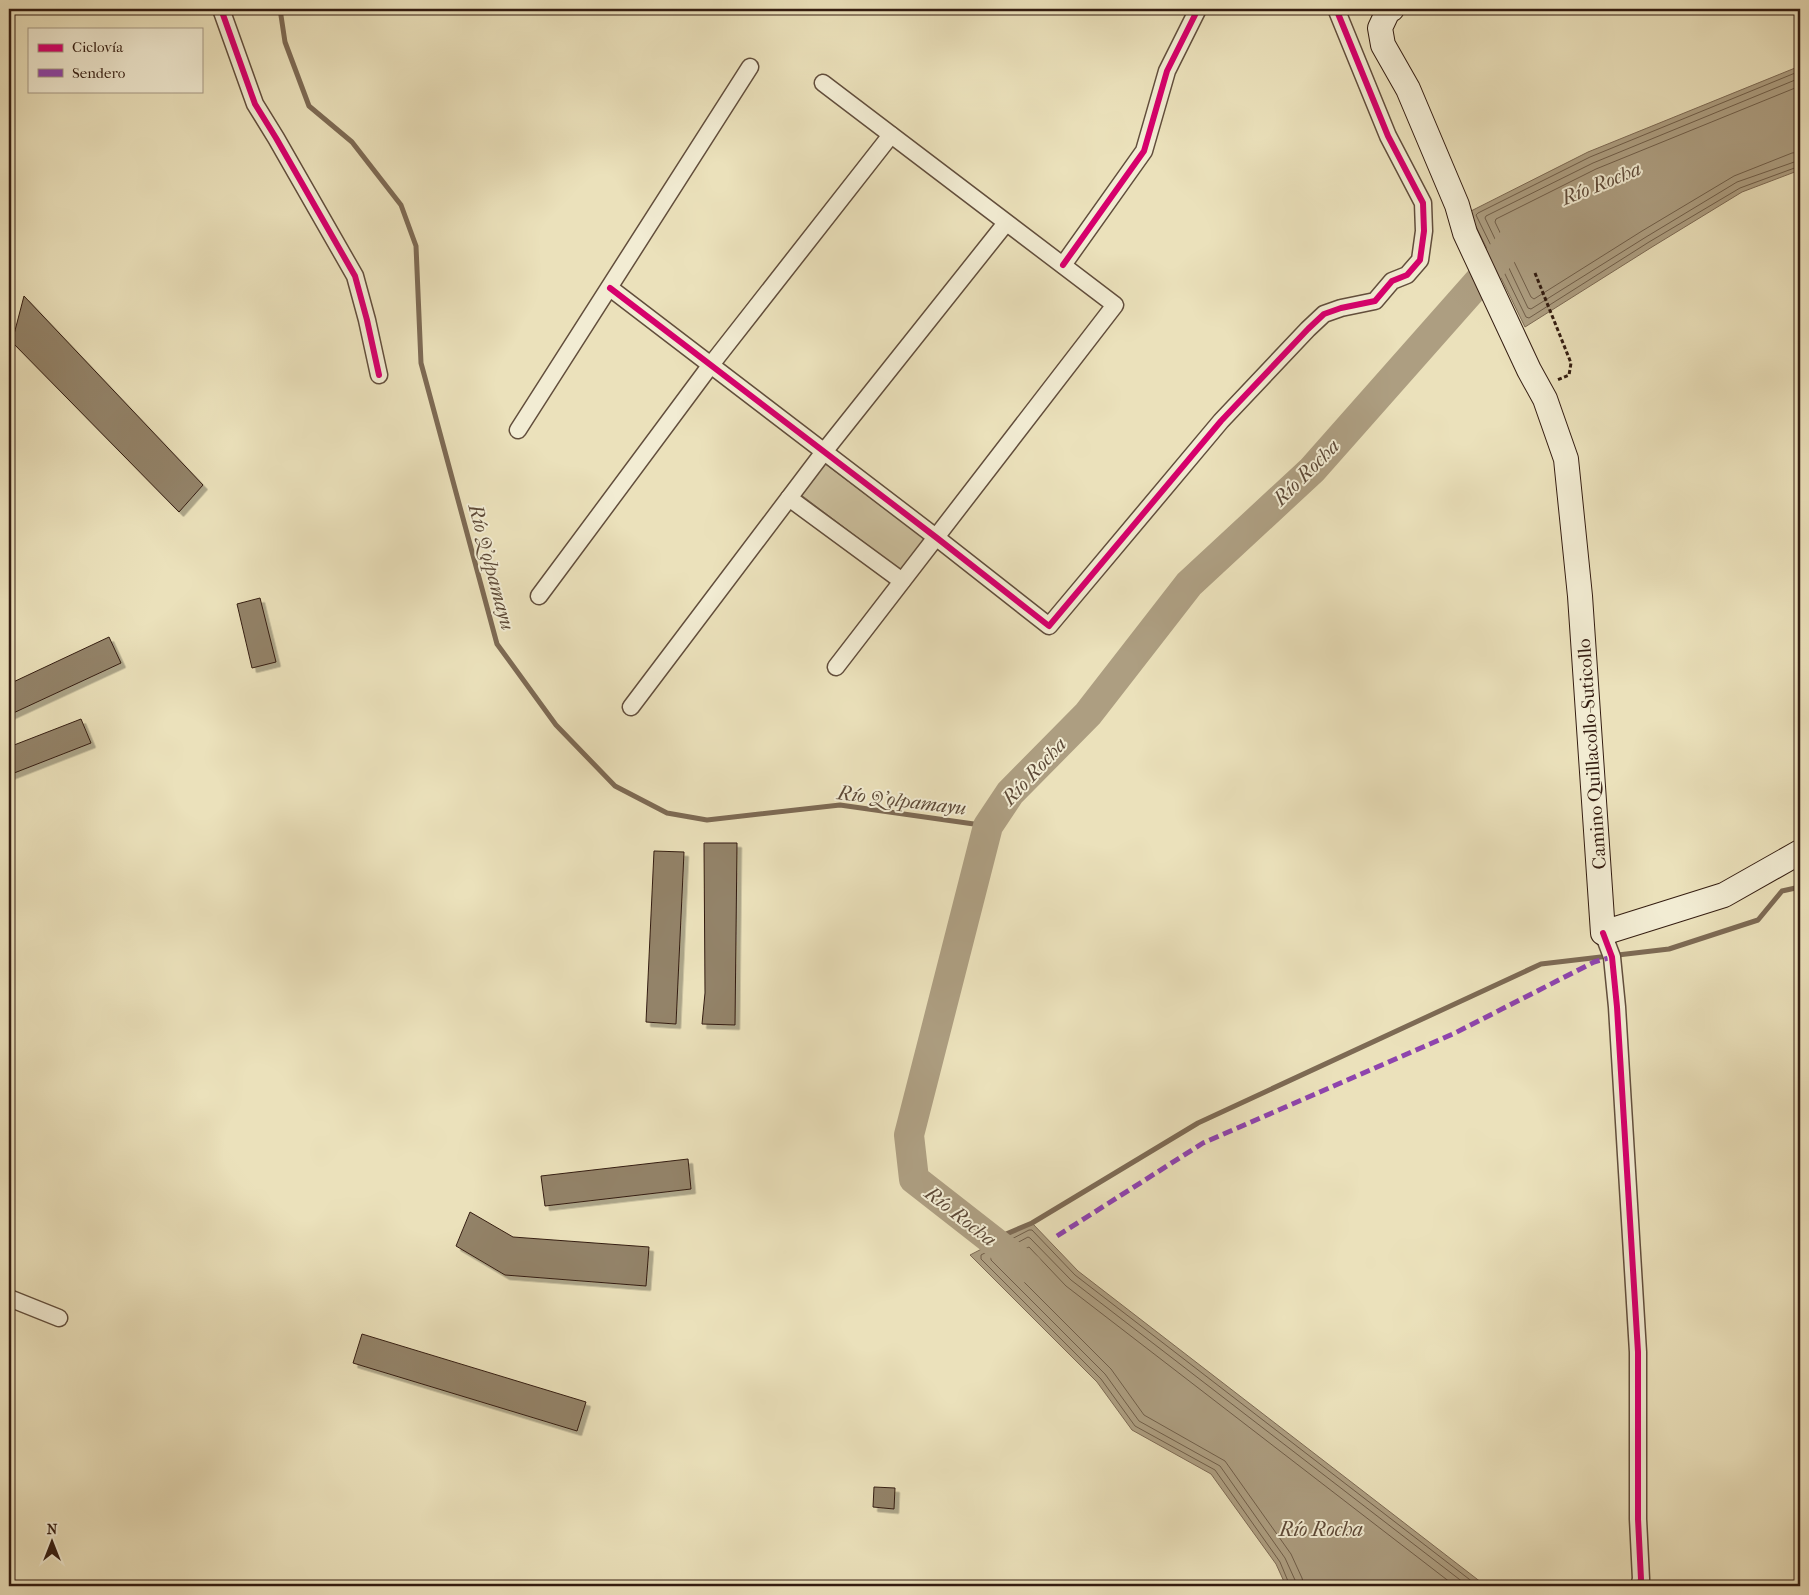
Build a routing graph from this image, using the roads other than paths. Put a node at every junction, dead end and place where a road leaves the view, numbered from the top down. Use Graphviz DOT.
graph roads {
  1 [pos="221,9"];
  2 [pos="1198,9"];
  3 [pos="1392,9"];
  4 [pos="1337,12"];
  5 [pos="750,67"];
  6 [pos="823,83"];
  7 [pos="891,135"];
  8 [pos="1006,223"];
  9 [pos="1063,265"];
  10 [pos="610,288"];
  11 [pos="710,366"];
  12 [pos="379,374"];
  13 [pos="518,430"];
  14 [pos="823,453"];
  15 [pos="789,498"];
  16 [pos="937,538"];
  17 [pos="902,581"];
  18 [pos="539,596"];
  19 [pos="836,667"];
  20 [pos="631,707"];
  21 [pos="1800,852"];
  22 [pos="1603,933"];
  23 [pos="9,1298"];
  24 [pos="59,1318"];
  25 [pos="1639,1586"];
  1 -- 12 [label="street"];
  2 -- 9 [label="street"];
  3 -- 22 [label="main road, Camino Quillacollo-Suticollo"];
  4 -- 16 [label="street"];
  5 -- 10 [label="street"];
  6 -- 7 [label="street"];
  7 -- 8 [label="street"];
  7 -- 11 [label="street"];
  8 -- 9 [label="street"];
  8 -- 14 [label="street"];
  9 -- 16 [label="street"];
  10 -- 11 [label="street"];
  10 -- 13 [label="street"];
  11 -- 14 [label="street"];
  11 -- 18 [label="street"];
  14 -- 15 [label="street"];
  14 -- 16 [label="street"];
  15 -- 17 [label="street"];
  15 -- 20 [label="street"];
  16 -- 17 [label="street"];
  17 -- 19 [label="street"];
  21 -- 22 [label="main road"];
  22 -- 25 [label="street"];
  23 -- 24 [label="street"];
}
